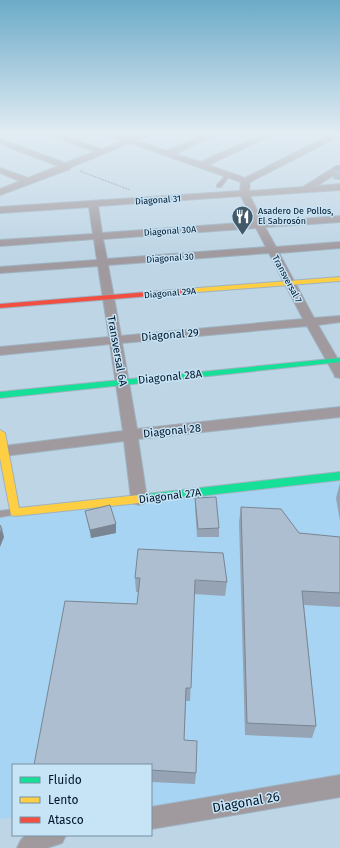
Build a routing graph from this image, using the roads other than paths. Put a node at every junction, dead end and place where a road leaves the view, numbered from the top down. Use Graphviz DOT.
graph roads {
  1 [pos="7,173"];
  2 [pos="50,173"];
  3 [pos="224,173"];
  4 [pos="263,173"];
  5 [pos="332,173"];
  6 [pos="228,174"];
  7 [pos="28,181"];
  8 [pos="246,181"];
  9 [pos="219,186"];
  10 [pos="340,187"];
  11 [pos="304,190"];
  12 [pos="0,192"];
  13 [pos="245,194"];
  14 [pos="93,204"];
  15 [pos="0,210"];
  16 [pos="340,219"];
  17 [pos="259,224"];
  18 [pos="98,236"];
  19 [pos="0,243"];
  20 [pos="340,245"];
  21 [pos="272,251"];
  22 [pos="102,264"];
  23 [pos="0,270"];
  24 [pos="340,279"];
  25 [pos="290,283"];
  26 [pos="108,298"];
  27 [pos="0,306"];
  28 [pos="340,319"];
  29 [pos="310,322"];
  30 [pos="116,340"];
  31 [pos="0,351"];
  32 [pos="336,360"];
  33 [pos="340,374"];
  34 [pos="123,382"];
  35 [pos="0,395"];
  36 [pos="340,412"];
  37 [pos="0,434"];
  38 [pos="131,435"];
  39 [pos="4,451"];
  40 [pos="340,476"];
  41 [pos="139,499"];
  42 [pos="15,512"];
  43 [pos="0,514"];
  44 [pos="340,786"];
  45 [pos="152,818"];
  46 [pos="48,836"];
  47 [pos="29,848"];
  1 -- 7 [label="street"];
  2 -- 7 [label="street"];
  3 -- 6 [label="street"];
  4 -- 8 [label="street"];
  5 -- 11 [label="street"];
  6 -- 8 [label="street"];
  6 -- 9 [label="lane"];
  7 -- 12 [label="street"];
  8 -- 13 [label="street, Transversal 7"];
  10 -- 11 [label="street, Diagonal 31"];
  11 -- 13 [label="street, Diagonal 31"];
  13 -- 14 [label="street, Diagonal 31"];
  13 -- 17 [label="street, Transversal 7"];
  14 -- 15 [label="street, Diagonal 31"];
  14 -- 18 [label="street, Transversal 6A"];
  16 -- 17 [label="street, Diagonal 30A"];
  17 -- 18 [label="street, Diagonal 30A"];
  17 -- 21 [label="street, Transversal 7"];
  18 -- 19 [label="street, Diagonal 30A"];
  18 -- 22 [label="street, Transversal 6A"];
  20 -- 21 [label="street, Diagonal 30"];
  21 -- 22 [label="street, Diagonal 30"];
  21 -- 25 [label="street, Transversal 7"];
  22 -- 23 [label="street, Diagonal 30"];
  22 -- 26 [label="street, Transversal 6A"];
  24 -- 25 [label="street, Diagonal 29A"];
  25 -- 26 [label="street, Diagonal 29A"];
  25 -- 29 [label="street, Transversal 7"];
  26 -- 27 [label="street, Diagonal 29A"];
  26 -- 30 [label="street, Transversal 6A"];
  28 -- 29 [label="street, Diagonal 29"];
  29 -- 30 [label="street, Diagonal 29"];
  29 -- 32 [label="street, Transversal 7"];
  30 -- 31 [label="street, Diagonal 29"];
  30 -- 34 [label="street, Transversal 6A"];
  32 -- 33 [label="street, Transversal 7"];
  32 -- 34 [label="street, Diagonal 28A"];
  34 -- 35 [label="street, Diagonal 28A"];
  34 -- 38 [label="street, Transversal 6A"];
  36 -- 38 [label="street, Diagonal 28"];
  37 -- 39 [label="street"];
  38 -- 39 [label="street, Diagonal 28"];
  38 -- 41 [label="street, Transversal 6A"];
  39 -- 42 [label="street"];
  40 -- 41 [label="street, Diagonal 27A"];
  41 -- 42 [label="street, Diagonal 27A"];
  42 -- 43 [label="lane, Diagonal 27A"];
  44 -- 45 [label="street, Diagonal 26"];
  46 -- 47 [label="street"];
}
